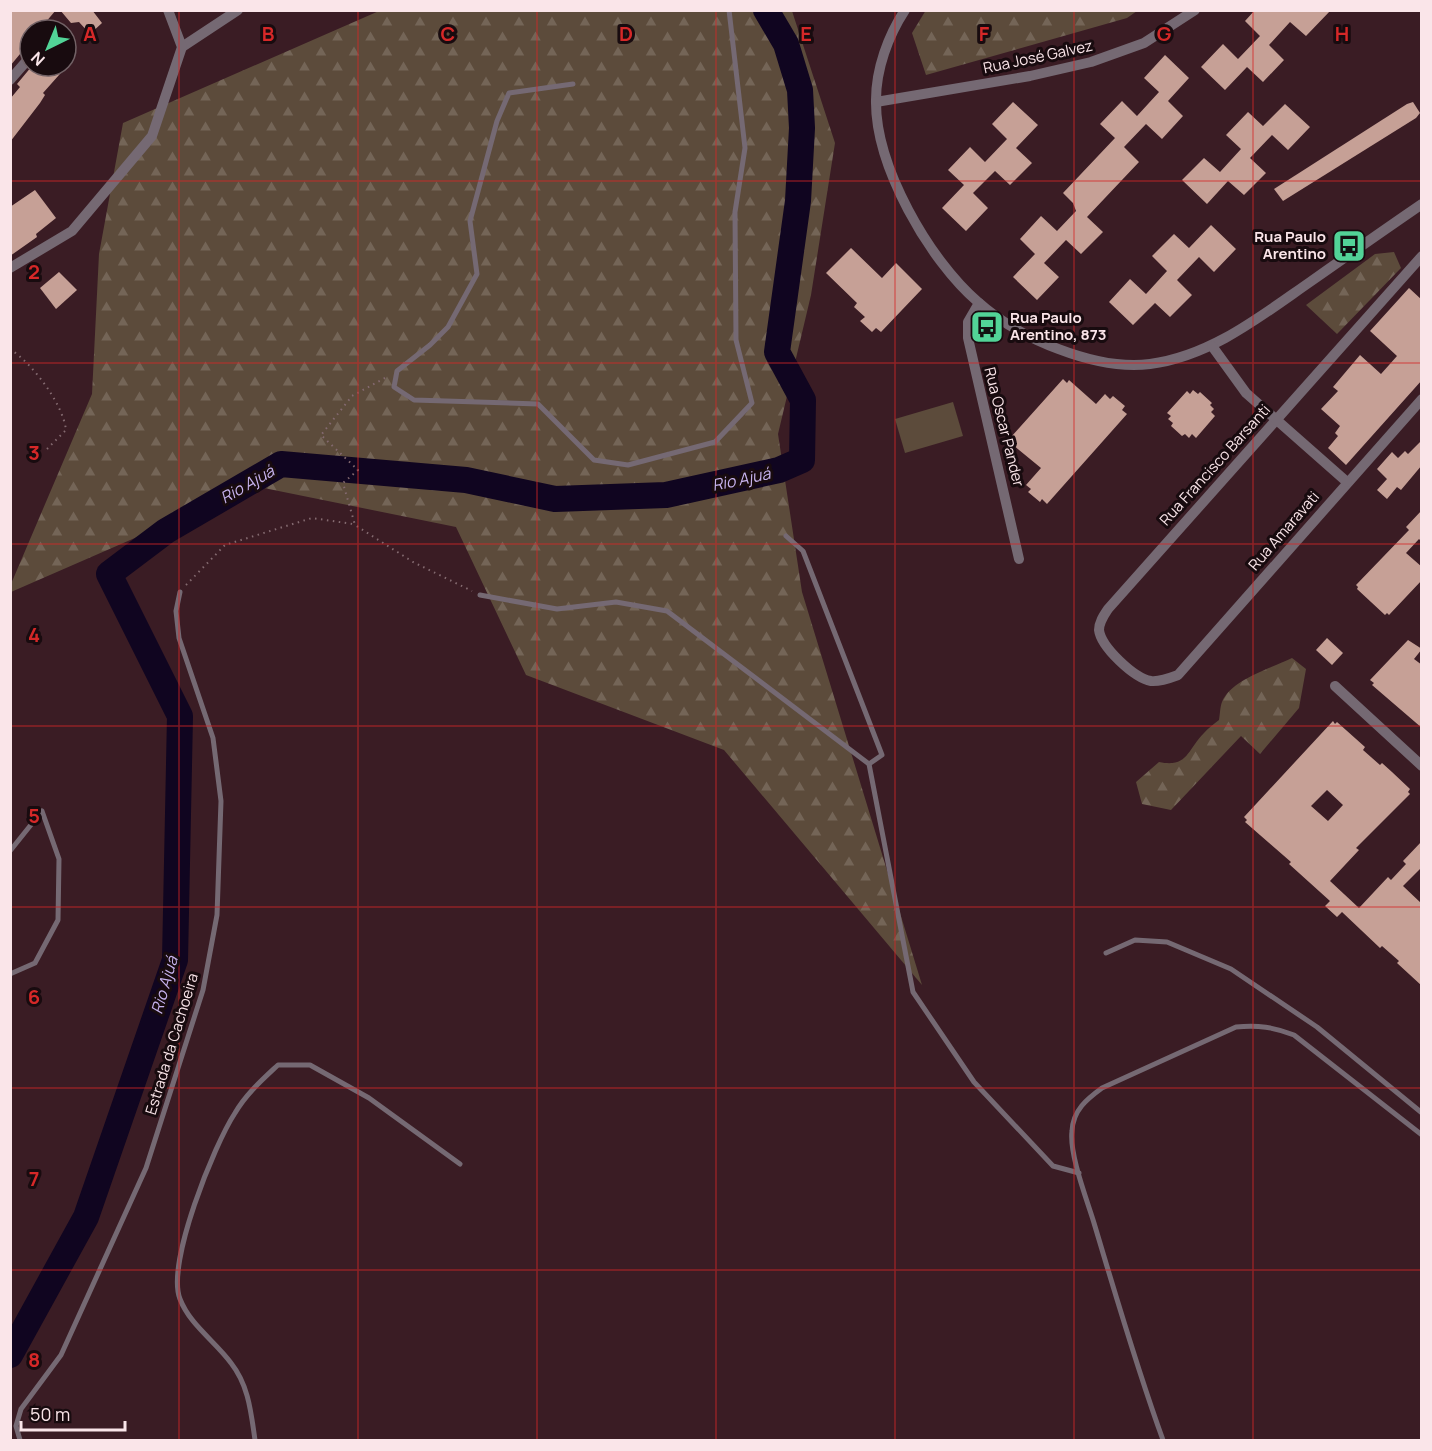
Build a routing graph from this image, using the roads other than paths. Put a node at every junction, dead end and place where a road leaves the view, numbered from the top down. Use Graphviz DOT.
graph roads {
  1 [pos="168,10"];
  2 [pos="238,10"];
  3 [pos="729,10"];
  4 [pos="905,10"];
  5 [pos="1195,10"];
  6 [pos="182,47"];
  7 [pos="573,84"];
  8 [pos="876,102"];
  9 [pos="1422,204"];
  10 [pos="1422,256"];
  11 [pos="10,268"];
  12 [pos="979,303"];
  13 [pos="1212,346"];
  14 [pos="1422,399"];
  15 [pos="1276,420"];
  16 [pos="1347,482"];
  17 [pos="786,536"];
  18 [pos="1019,559"];
  19 [pos="180,592"];
  20 [pos="480,595"];
  21 [pos="1167,679"];
  22 [pos="1335,686"];
  23 [pos="869,764"];
  24 [pos="1422,766"];
  25 [pos="10,851"];
  26 [pos="1106,953"];
  27 [pos="10,974"];
  28 [pos="1422,1113"];
  29 [pos="1422,1135"];
  30 [pos="460,1164"];
  31 [pos="1079,1173"];
  32 [pos="20,1440"];
  33 [pos="255,1440"];
  34 [pos="1163,1440"];
  1 -- 6 [label="street"];
  2 -- 6 [label="street"];
  3 -- 7 [label="lane"];
  4 -- 8 [label="street"];
  5 -- 8 [label="street, Rua José Galvez"];
  6 -- 11 [label="street"];
  8 -- 12 [label="street"];
  9 -- 13 [label="street"];
  10 -- 15 [label="street, Rua Francisco Barsanti"];
  12 -- 13 [label="street"];
  12 -- 18 [label="street, Rua Oscar Pander"];
  13 -- 15 [label="street"];
  14 -- 16 [label="street, Rua Amaravati"];
  15 -- 16 [label="street"];
  15 -- 21 [label="street, Rua Francisco Barsanti"];
  16 -- 21 [label="street, Rua Amaravati"];
  17 -- 23 [label="lane"];
  19 -- 32 [label="lane, Estrada da Cachoeira"];
  20 -- 23 [label="lane"];
  22 -- 24 [label="street"];
  23 -- 31 [label="lane"];
  25 -- 27 [label="lane"];
  26 -- 28 [label="lane"];
  29 -- 31 [label="lane"];
  30 -- 33 [label="lane"];
  31 -- 34 [label="lane"];
}
